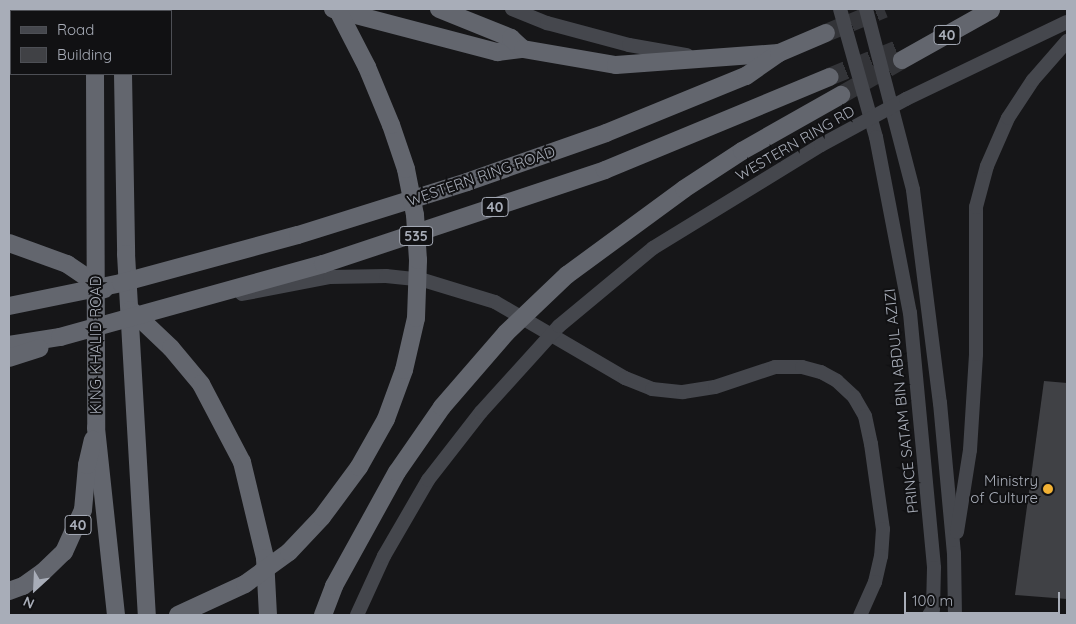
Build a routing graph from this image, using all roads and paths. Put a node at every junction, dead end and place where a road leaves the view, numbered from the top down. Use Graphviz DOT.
graph roads {
  1 [pos="332,9"];
  2 [pos="337,9"];
  3 [pos="439,9"];
  4 [pos="512,9"];
  5 [pos="840,9"];
  6 [pos="866,9"];
  7 [pos="992,9"];
  8 [pos="1067,22"];
  9 [pos="826,33"];
  10 [pos="1067,42"];
  11 [pos="523,49"];
  12 [pos="779,53"];
  13 [pos="902,53"];
  14 [pos="704,58"];
  15 [pos="94,75"];
  16 [pos="123,75"];
  17 [pos="829,78"];
  18 [pos="841,95"];
  19 [pos="9,243"];
  20 [pos="9,306"];
  21 [pos="153,311"];
  22 [pos="60,336"];
  23 [pos="9,345"];
  24 [pos="9,358"];
  25 [pos="96,428"];
  26 [pos="954,552"];
  27 [pos="9,590"];
  28 [pos="146,610"];
  29 [pos="115,614"];
  30 [pos="178,615"];
  31 [pos="268,615"];
  32 [pos="323,615"];
  33 [pos="357,615"];
  34 [pos="860,615"];
  35 [pos="929,615"];
  36 [pos="955,615"];
  1 -- 11 [label="highway"];
  2 -- 30 [label="highway, 535"];
  3 -- 11 [label="highway"];
  4 -- 14 [label="street"];
  5 -- 35 [label="street, PRINCE SATAM BIN ABDUL AZIZI"];
  6 -- 26 [label="street"];
  7 -- 13 [label="highway, 40"];
  8 -- 33 [label="street, WESTERN RING RD"];
  9 -- 12 [label="highway, WESTERN RING ROAD / 40"];
  10 -- 26 [label="street"];
  11 -- 14 [label="highway"];
  12 -- 14 [label="highway"];
  12 -- 20 [label="highway, WESTERN RING ROAD / 40"];
  15 -- 25 [label="highway, KING KHALID ROAD"];
  16 -- 28 [label="highway, KING KHALID ROAD"];
  17 -- 21 [label="highway, 40"];
  18 -- 32 [label="highway"];
  19 -- 31 [label="highway"];
  21 -- 22 [label="highway, 40"];
  21 -- 34 [label="street"];
  22 -- 23 [label="highway, 40"];
  22 -- 24 [label="highway, 40"];
  25 -- 27 [label="highway, 40"];
  25 -- 29 [label="highway, KING KHALID ROAD"];
  26 -- 36 [label="street"];
}
